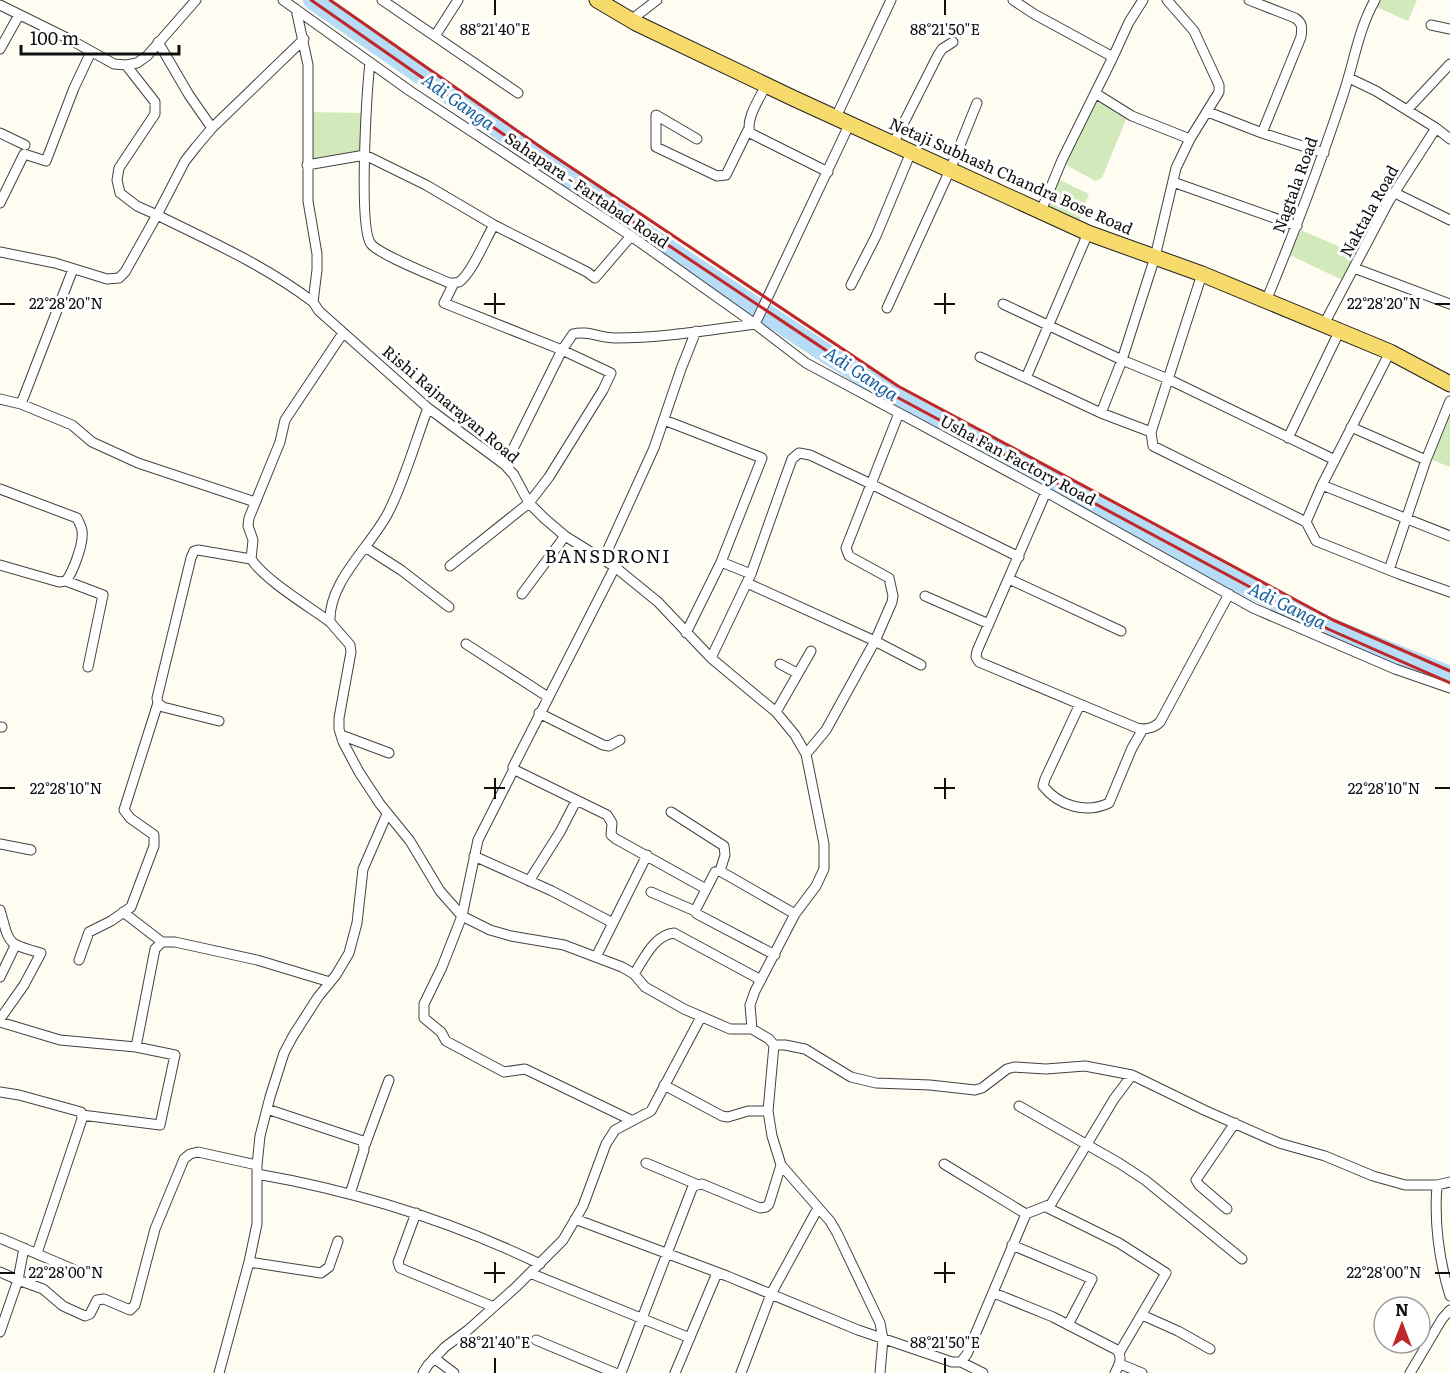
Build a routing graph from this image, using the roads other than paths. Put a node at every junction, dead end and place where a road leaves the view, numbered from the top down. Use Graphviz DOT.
graph roads {
  1 [pos="196,0"];
  2 [pos="283,0"];
  3 [pos="382,0"];
  4 [pos="458,0"];
  5 [pos="597,0"];
  6 [pos="657,0"];
  7 [pos="891,0"];
  8 [pos="1013,0"];
  9 [pos="1129,0"];
  10 [pos="1167,0"];
  11 [pos="1250,0"];
  12 [pos="1375,0"];
  13 [pos="1141,4"];
  14 [pos="0,5"];
  15 [pos="296,9"];
  16 [pos="19,15"];
  17 [pos="631,20"];
  18 [pos="1431,25"];
  19 [pos="1450,29"];
  20 [pos="435,36"];
  21 [pos="304,39"];
  22 [pos="158,42"];
  23 [pos="953,42"];
  24 [pos="0,49"];
  25 [pos="91,51"];
  26 [pos="1113,57"];
  27 [pos="370,63"];
  28 [pos="1450,64"];
  29 [pos="126,65"];
  30 [pos="1349,78"];
  31 [pos="766,85"];
  32 [pos="518,93"];
  33 [pos="1095,93"];
  34 [pos="977,103"];
  35 [pos="1407,110"];
  36 [pos="1208,112"];
  37 [pos="842,120"];
  38 [pos="212,128"];
  39 [pos="1436,128"];
  40 [pos="748,130"];
  41 [pos="0,133"];
  42 [pos="1262,134"];
  43 [pos="697,139"];
  44 [pos="1190,139"];
  45 [pos="1450,139"];
  46 [pos="893,144"];
  47 [pos="26,145"];
  48 [pos="911,152"];
  49 [pos="1324,153"];
  50 [pos="365,155"];
  51 [pos="307,165"];
  52 [pos="950,170"];
  53 [pos="828,171"];
  54 [pos="1173,182"];
  55 [pos="1395,193"];
  56 [pos="0,203"];
  57 [pos="1041,212"];
  58 [pos="157,215"];
  59 [pos="1450,220"];
  60 [pos="494,225"];
  61 [pos="1297,226"];
  62 [pos="1088,233"];
  63 [pos="631,236"];
  64 [pos="0,252"];
  65 [pos="1155,257"];
  66 [pos="1354,268"];
  67 [pos="73,269"];
  68 [pos="1202,274"];
  69 [pos="454,283"];
  70 [pos="851,285"];
  71 [pos="313,302"];
  72 [pos="1266,302"];
  73 [pos="1003,304"];
  74 [pos="1450,304"];
  75 [pos="887,308"];
  76 [pos="756,324"];
  77 [pos="1048,325"];
  78 [pos="1323,326"];
  79 [pos="696,332"];
  80 [pos="1339,332"];
  81 [pos="343,333"];
  82 [pos="562,350"];
  83 [pos="1390,351"];
  84 [pos="980,357"];
  85 [pos="1122,360"];
  86 [pos="1026,378"];
  87 [pos="1168,379"];
  88 [pos="1450,384"];
  89 [pos="0,399"];
  90 [pos="1450,401"];
  91 [pos="21,404"];
  92 [pos="428,408"];
  93 [pos="1101,412"];
  94 [pos="899,413"];
  95 [pos="664,420"];
  96 [pos="1351,427"];
  97 [pos="1151,432"];
  98 [pos="1287,438"];
  99 [pos="1335,460"];
  100 [pos="1426,460"];
  101 [pos="505,465"];
  102 [pos="871,484"];
  103 [pos="1322,486"];
  104 [pos="0,489"];
  105 [pos="1046,492"];
  106 [pos="255,502"];
  107 [pos="529,503"];
  108 [pos="1406,520"];
  109 [pos="1306,522"];
  110 [pos="566,536"];
  111 [pos="1450,536"];
  112 [pos="365,547"];
  113 [pos="1019,557"];
  114 [pos="251,559"];
  115 [pos="603,560"];
  116 [pos="721,562"];
  117 [pos="0,565"];
  118 [pos="450,566"];
  119 [pos="615,567"];
  120 [pos="1389,570"];
  121 [pos="749,579"];
  122 [pos="1009,579"];
  123 [pos="66,581"];
  124 [pos="1450,592"];
  125 [pos="522,594"];
  126 [pos="1228,594"];
  127 [pos="925,596"];
  128 [pos="449,607"];
  129 [pos="330,622"];
  130 [pos="989,624"];
  131 [pos="1121,631"];
  132 [pos="686,633"];
  133 [pos="875,641"];
  134 [pos="466,644"];
  135 [pos="811,651"];
  136 [pos="711,658"];
  137 [pos="780,664"];
  138 [pos="921,665"];
  139 [pos="88,667"];
  140 [pos="797,673"];
  141 [pos="1450,688"];
  142 [pos="548,697"];
  143 [pos="158,703"];
  144 [pos="1080,704"];
  145 [pos="776,712"];
  146 [pos="539,713"];
  147 [pos="219,721"];
  148 [pos="1143,729"];
  149 [pos="341,735"];
  150 [pos="620,740"];
  151 [pos="389,753"];
  152 [pos="806,754"];
  153 [pos="514,769"];
  154 [pos="576,801"];
  155 [pos="671,812"];
  156 [pos="387,814"];
  157 [pos="0,844"];
  158 [pos="31,850"];
  159 [pos="647,855"];
  160 [pos="474,856"];
  161 [pos="720,872"];
  162 [pos="530,881"];
  163 [pos="706,889"];
  164 [pos="651,892"];
  165 [pos="0,910"];
  166 [pos="695,911"];
  167 [pos="123,912"];
  168 [pos="795,914"];
  169 [pos="462,916"];
  170 [pos="613,923"];
  171 [pos="162,942"];
  172 [pos="15,946"];
  173 [pos="775,955"];
  174 [pos="596,957"];
  175 [pos="79,960"];
  176 [pos="634,974"];
  177 [pos="0,977"];
  178 [pos="761,981"];
  179 [pos="330,982"];
  180 [pos="701,1017"];
  181 [pos="0,1020"];
  182 [pos="752,1029"];
  183 [pos="774,1045"];
  184 [pos="136,1047"];
  185 [pos="1132,1074"];
  186 [pos="389,1080"];
  187 [pos="664,1085"];
  188 [pos="0,1092"];
  189 [pos="1019,1106"];
  190 [pos="267,1109"];
  191 [pos="768,1111"];
  192 [pos="82,1115"];
  193 [pos="631,1120"];
  194 [pos="1235,1123"];
  195 [pos="365,1145"];
  196 [pos="1086,1145"];
  197 [pos="646,1163"];
  198 [pos="944,1164"];
  199 [pos="781,1165"];
  200 [pos="257,1169"];
  201 [pos="1450,1182"];
  202 [pos="696,1184"];
  203 [pos="1437,1185"];
  204 [pos="350,1194"];
  205 [pos="1046,1207"];
  206 [pos="818,1208"];
  207 [pos="1227,1209"];
  208 [pos="416,1213"];
  209 [pos="1026,1214"];
  210 [pos="575,1219"];
  211 [pos="0,1238"];
  212 [pos="338,1241"];
  213 [pos="1012,1245"];
  214 [pos="24,1248"];
  215 [pos="37,1253"];
  216 [pos="665,1253"];
  217 [pos="1242,1259"];
  218 [pos="249,1262"];
  219 [pos="540,1264"];
  220 [pos="77,1270"];
  221 [pos="0,1272"];
  222 [pos="530,1273"];
  223 [pos="717,1273"];
  224 [pos="18,1280"];
  225 [pos="994,1293"];
  226 [pos="771,1294"];
  227 [pos="1450,1296"];
  228 [pos="494,1307"];
  229 [pos="1450,1310"];
  230 [pos="1142,1315"];
  231 [pos="643,1318"];
  232 [pos="1068,1325"];
  233 [pos="0,1332"];
  234 [pos="690,1338"];
  235 [pos="536,1340"];
  236 [pos="883,1340"];
  237 [pos="1210,1349"];
  238 [pos="1119,1353"];
  239 [pos="434,1358"];
  240 [pos="961,1362"];
  241 [pos="1120,1364"];
  242 [pos="219,1373"];
  243 [pos="423,1373"];
  244 [pos="454,1373"];
  245 [pos="615,1373"];
  246 [pos="621,1373"];
  247 [pos="675,1373"];
  248 [pos="741,1373"];
  249 [pos="880,1373"];
  250 [pos="983,1373"];
  251 [pos="1115,1373"];
  252 [pos="1142,1373"];
  253 [pos="1410,1373"];
  1 -- 22 [label="street"];
  2 -- 15 [label="street, Sahapara - Fartabad Road"];
  3 -- 20 [label="street"];
  4 -- 20 [label="street"];
  5 -- 17 [label="main road, Netaji Subhash Chandra Bose Road"];
  6 -- 17 [label="street"];
  7 -- 37 [label="street"];
  8 -- 26 [label="street"];
  9 -- 13 [label="street"];
  10 -- 36 [label="street"];
  11 -- 42 [label="street"];
  12 -- 30 [label="street, Nagtala Road"];
  13 -- 26 [label="street"];
  14 -- 16 [label="street"];
  15 -- 21 [label="street"];
  15 -- 27 [label="street, Sahapara - Fartabad Road"];
  16 -- 24 [label="street"];
  16 -- 25 [label="street"];
  17 -- 31 [label="main road, Netaji Subhash Chandra Bose Road"];
  18 -- 19 [label="street"];
  20 -- 32 [label="street"];
  21 -- 38 [label="street"];
  21 -- 51 [label="street"];
  22 -- 29 [label="street"];
  22 -- 38 [label="street"];
  23 -- 46 [label="street"];
  25 -- 29 [label="street"];
  25 -- 56 [label="street"];
  26 -- 33 [label="street"];
  27 -- 50 [label="street"];
  27 -- 63 [label="street, Sahapara - Fartabad Road"];
  28 -- 35 [label="street"];
  29 -- 58 [label="street, Rishi Rajnarayan Road"];
  30 -- 35 [label="street"];
  30 -- 49 [label="street, Nagtala Road"];
  31 -- 37 [label="main road, Netaji Subhash Chandra Bose Road"];
  31 -- 40 [label="street"];
  33 -- 44 [label="street"];
  33 -- 57 [label="street"];
  34 -- 52 [label="street"];
  35 -- 39 [label="street"];
  36 -- 42 [label="street"];
  36 -- 44 [label="street"];
  37 -- 46 [label="main road, Netaji Subhash Chandra Bose Road"];
  37 -- 53 [label="street"];
  38 -- 58 [label="street"];
  39 -- 45 [label="street"];
  39 -- 55 [label="street, Naktala Road"];
  40 -- 43 [label="street"];
  40 -- 53 [label="street"];
  41 -- 47 [label="street"];
  42 -- 49 [label="street"];
  44 -- 54 [label="street"];
  46 -- 48 [label="main road, Netaji Subhash Chandra Bose Road"];
  48 -- 52 [label="main road, Netaji Subhash Chandra Bose Road"];
  48 -- 70 [label="street"];
  49 -- 61 [label="street, Nagtala Road"];
  50 -- 51 [label="street"];
  50 -- 60 [label="street"];
  50 -- 69 [label="street"];
  51 -- 71 [label="street"];
  52 -- 57 [label="main road, Netaji Subhash Chandra Bose Road"];
  52 -- 75 [label="street"];
  53 -- 76 [label="street"];
  54 -- 61 [label="street"];
  54 -- 65 [label="street"];
  55 -- 59 [label="street"];
  55 -- 66 [label="street, Naktala Road"];
  57 -- 62 [label="main road, Netaji Subhash Chandra Bose Road"];
  58 -- 67 [label="street"];
  58 -- 71 [label="street, Rishi Rajnarayan Road"];
  60 -- 63 [label="street"];
  60 -- 69 [label="street"];
  61 -- 72 [label="street, Nagtala Road"];
  62 -- 65 [label="main road, Netaji Subhash Chandra Bose Road"];
  62 -- 77 [label="street"];
  63 -- 76 [label="street, Sahapara - Fartabad Road"];
  64 -- 67 [label="street"];
  65 -- 68 [label="main road, Netaji Subhash Chandra Bose Road"];
  65 -- 85 [label="street"];
  66 -- 74 [label="street"];
  66 -- 78 [label="street, Naktala Road"];
  67 -- 91 [label="street"];
  68 -- 72 [label="main road, Netaji Subhash Chandra Bose Road"];
  68 -- 87 [label="street"];
  69 -- 82 [label="street"];
  71 -- 81 [label="street, Rishi Rajnarayan Road"];
  72 -- 78 [label="main road, Netaji Subhash Chandra Bose Road"];
  73 -- 77 [label="street"];
  76 -- 79 [label="street"];
  76 -- 94 [label="street, Usha Fan Factory Road"];
  77 -- 85 [label="street"];
  77 -- 86 [label="street"];
  78 -- 80 [label="main road, Netaji Subhash Chandra Bose Road"];
  79 -- 82 [label="street"];
  79 -- 95 [label="street"];
  80 -- 83 [label="main road, Netaji Subhash Chandra Bose Road"];
  80 -- 98 [label="street"];
  81 -- 92 [label="street, Rishi Rajnarayan Road"];
  81 -- 106 [label="street"];
  82 -- 101 [label="street"];
  82 -- 107 [label="street"];
  83 -- 88 [label="main road, Netaji Subhash Chandra Bose Road"];
  83 -- 96 [label="street"];
  84 -- 86 [label="street"];
  85 -- 87 [label="street"];
  85 -- 93 [label="street"];
  86 -- 93 [label="street"];
  87 -- 97 [label="street"];
  87 -- 98 [label="street"];
  89 -- 91 [label="street"];
  90 -- 100 [label="street"];
  91 -- 106 [label="street"];
  92 -- 101 [label="street, Rishi Rajnarayan Road"];
  92 -- 112 [label="street"];
  93 -- 97 [label="street"];
  94 -- 102 [label="street"];
  94 -- 105 [label="street, Usha Fan Factory Road"];
  95 -- 115 [label="street"];
  95 -- 116 [label="street"];
  96 -- 99 [label="street"];
  96 -- 100 [label="street"];
  97 -- 109 [label="street"];
  98 -- 99 [label="street"];
  99 -- 103 [label="street"];
  100 -- 108 [label="street"];
  101 -- 107 [label="street, Rishi Rajnarayan Road"];
  102 -- 113 [label="street"];
  102 -- 121 [label="street"];
  102 -- 133 [label="street"];
  103 -- 108 [label="street"];
  103 -- 109 [label="street"];
  104 -- 123 [label="street"];
  105 -- 113 [label="street"];
  105 -- 126 [label="street, Usha Fan Factory Road"];
  106 -- 114 [label="street"];
  107 -- 110 [label="street, Rishi Rajnarayan Road"];
  107 -- 118 [label="street"];
  108 -- 111 [label="street"];
  108 -- 120 [label="street"];
  109 -- 120 [label="street"];
  110 -- 115 [label="street, Rishi Rajnarayan Road"];
  110 -- 125 [label="street"];
  112 -- 128 [label="street"];
  112 -- 129 [label="street"];
  113 -- 122 [label="street"];
  114 -- 129 [label="street"];
  114 -- 143 [label="street"];
  115 -- 119 [label="street, Rishi Rajnarayan Road"];
  116 -- 121 [label="street"];
  116 -- 132 [label="street"];
  117 -- 123 [label="street"];
  119 -- 132 [label="street, Rishi Rajnarayan Road"];
  119 -- 142 [label="street"];
  120 -- 124 [label="street"];
  121 -- 133 [label="street"];
  121 -- 136 [label="street"];
  122 -- 130 [label="street"];
  122 -- 131 [label="street"];
  123 -- 139 [label="street"];
  126 -- 141 [label="street, Usha Fan Factory Road"];
  126 -- 148 [label="street"];
  127 -- 130 [label="street"];
  129 -- 149 [label="street"];
  130 -- 144 [label="street"];
  132 -- 136 [label="street, Rishi Rajnarayan Road"];
  133 -- 138 [label="street"];
  133 -- 152 [label="street"];
  134 -- 142 [label="street"];
  135 -- 140 [label="street"];
  136 -- 145 [label="street, Rishi Rajnarayan Road"];
  137 -- 140 [label="street"];
  140 -- 145 [label="street"];
  142 -- 146 [label="street"];
  143 -- 147 [label="street"];
  143 -- 167 [label="street"];
  144 -- 148 [label="street"];
  144 -- 148 [label="street"];
  145 -- 152 [label="street, Rishi Rajnarayan Road"];
  146 -- 150 [label="street"];
  146 -- 153 [label="street"];
  149 -- 151 [label="street"];
  149 -- 156 [label="street"];
  152 -- 168 [label="street, Rishi Rajnarayan Road"];
  153 -- 154 [label="street"];
  153 -- 160 [label="street"];
  154 -- 159 [label="street"];
  154 -- 162 [label="street"];
  155 -- 161 [label="street"];
  156 -- 169 [label="street"];
  156 -- 179 [label="street"];
  157 -- 158 [label="street"];
  159 -- 163 [label="street"];
  159 -- 170 [label="street"];
  160 -- 162 [label="street"];
  160 -- 169 [label="street"];
  161 -- 163 [label="street"];
  161 -- 168 [label="street"];
  162 -- 170 [label="street"];
  163 -- 166 [label="street"];
  164 -- 166 [label="street"];
  165 -- 172 [label="street"];
  166 -- 173 [label="street"];
  167 -- 171 [label="street"];
  167 -- 175 [label="street"];
  168 -- 173 [label="street, Rishi Rajnarayan Road"];
  169 -- 174 [label="street"];
  169 -- 193 [label="street"];
  170 -- 174 [label="street"];
  171 -- 179 [label="street"];
  171 -- 184 [label="street"];
  172 -- 177 [label="street"];
  172 -- 181 [label="street"];
  173 -- 178 [label="street, Rishi Rajnarayan Road"];
  174 -- 176 [label="street"];
  176 -- 178 [label="street"];
  176 -- 180 [label="street"];
  178 -- 182 [label="street, Rishi Rajnarayan Road"];
  179 -- 190 [label="street"];
  180 -- 182 [label="street"];
  180 -- 187 [label="street"];
  181 -- 184 [label="street"];
  182 -- 183 [label="street"];
  183 -- 185 [label="street"];
  183 -- 191 [label="street"];
  184 -- 192 [label="street"];
  185 -- 194 [label="street"];
  185 -- 196 [label="street"];
  186 -- 195 [label="street"];
  187 -- 191 [label="street"];
  187 -- 193 [label="street"];
  188 -- 192 [label="street"];
  189 -- 196 [label="street"];
  190 -- 195 [label="street"];
  190 -- 200 [label="street"];
  191 -- 199 [label="street"];
  192 -- 215 [label="street"];
  193 -- 210 [label="street"];
  194 -- 203 [label="street"];
  194 -- 207 [label="street"];
  195 -- 204 [label="street"];
  196 -- 205 [label="street"];
  196 -- 217 [label="street"];
  197 -- 202 [label="street"];
  198 -- 209 [label="street"];
  199 -- 202 [label="street"];
  199 -- 206 [label="street"];
  200 -- 204 [label="street"];
  200 -- 218 [label="street"];
  200 -- 224 [label="street"];
  201 -- 203 [label="street"];
  202 -- 216 [label="street"];
  203 -- 227 [label="street"];
  204 -- 208 [label="street"];
  205 -- 209 [label="street"];
  205 -- 230 [label="street"];
  206 -- 226 [label="street"];
  206 -- 236 [label="street"];
  208 -- 219 [label="street"];
  208 -- 228 [label="street"];
  209 -- 213 [label="street"];
  210 -- 216 [label="street"];
  210 -- 219 [label="street"];
  211 -- 214 [label="street"];
  212 -- 218 [label="street"];
  213 -- 225 [label="street"];
  213 -- 232 [label="street"];
  214 -- 215 [label="street"];
  214 -- 224 [label="street"];
  215 -- 220 [label="street"];
  216 -- 223 [label="street"];
  216 -- 231 [label="street"];
  218 -- 242 [label="street"];
  219 -- 222 [label="street"];
  221 -- 224 [label="street"];
  222 -- 228 [label="street"];
  222 -- 231 [label="street"];
  223 -- 226 [label="street"];
  223 -- 234 [label="street"];
  224 -- 233 [label="street"];
  225 -- 232 [label="street"];
  225 -- 240 [label="street"];
  226 -- 236 [label="street"];
  226 -- 248 [label="street"];
  228 -- 239 [label="street"];
  229 -- 253 [label="street"];
  230 -- 237 [label="street"];
  230 -- 238 [label="street"];
  231 -- 234 [label="street"];
  231 -- 246 [label="street"];
  232 -- 238 [label="street"];
  234 -- 247 [label="street"];
  235 -- 245 [label="street"];
  236 -- 240 [label="street"];
  236 -- 249 [label="street"];
  238 -- 241 [label="street"];
  239 -- 243 [label="street"];
  239 -- 244 [label="street"];
  240 -- 250 [label="street"];
  241 -- 251 [label="street"];
  241 -- 252 [label="street"];
}
